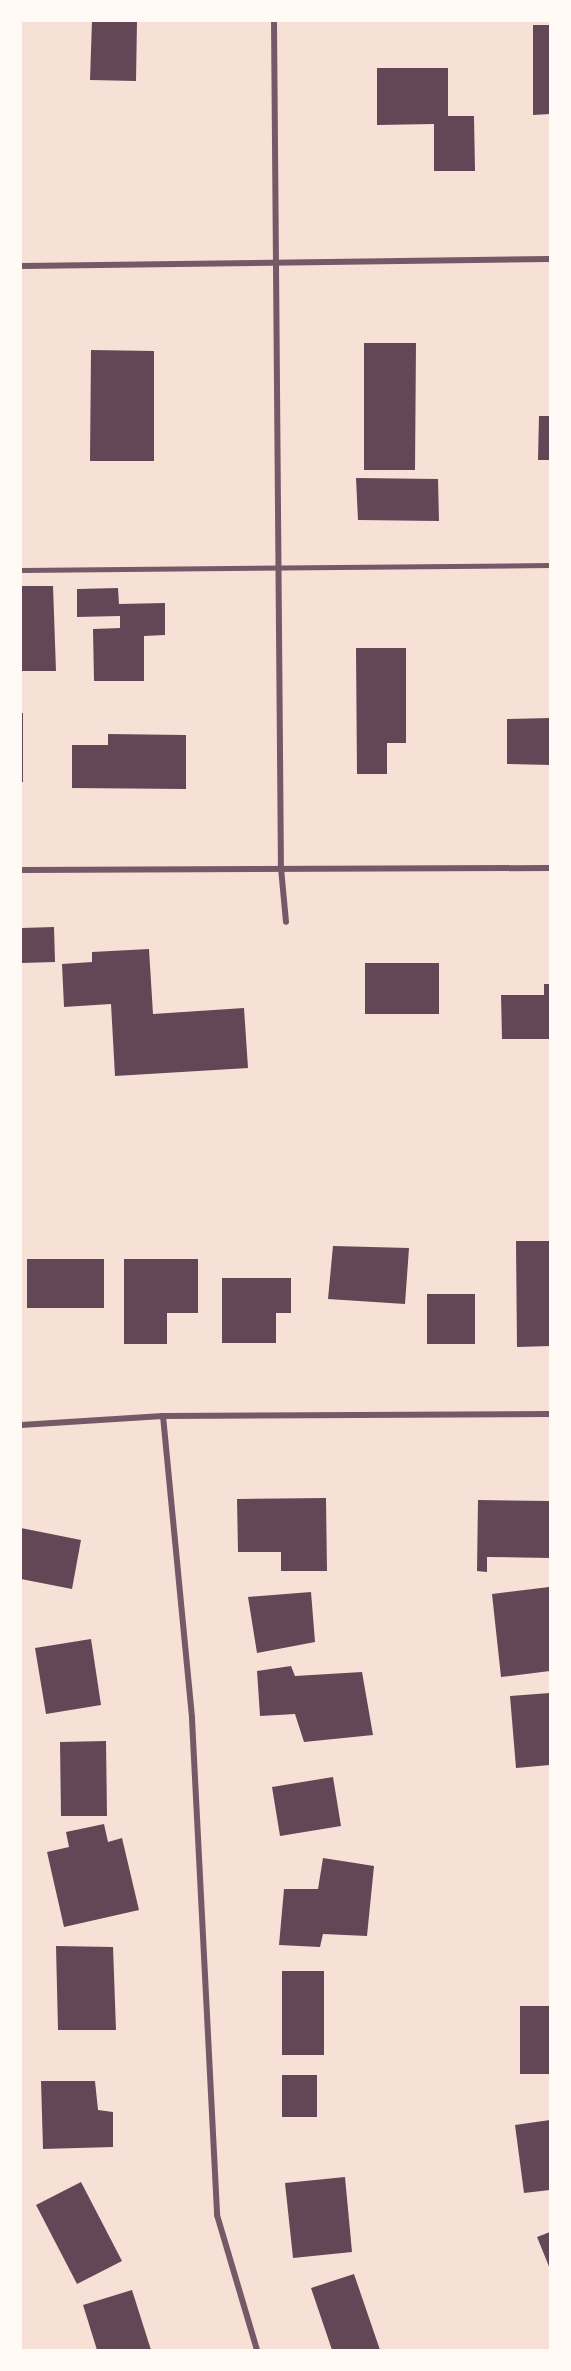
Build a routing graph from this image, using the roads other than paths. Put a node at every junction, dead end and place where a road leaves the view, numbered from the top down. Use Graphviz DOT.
graph roads {
  1 [pos="274,21"];
  2 [pos="550,259"];
  3 [pos="276,263"];
  4 [pos="21,266"];
  5 [pos="550,565"];
  6 [pos="279,569"];
  7 [pos="21,570"];
  8 [pos="281,868"];
  9 [pos="550,868"];
  10 [pos="21,870"];
  11 [pos="286,922"];
  12 [pos="550,1414"];
  13 [pos="163,1416"];
  14 [pos="21,1425"];
  15 [pos="257,2350"];
  1 -- 3 [label="street"];
  2 -- 3 [label="street"];
  3 -- 4 [label="street"];
  3 -- 6 [label="street"];
  5 -- 6 [label="lane"];
  6 -- 7 [label="lane"];
  6 -- 8 [label="street"];
  8 -- 9 [label="street"];
  8 -- 10 [label="street"];
  8 -- 11 [label="street"];
  12 -- 13 [label="street"];
  13 -- 14 [label="street"];
  13 -- 15 [label="street"];
}
